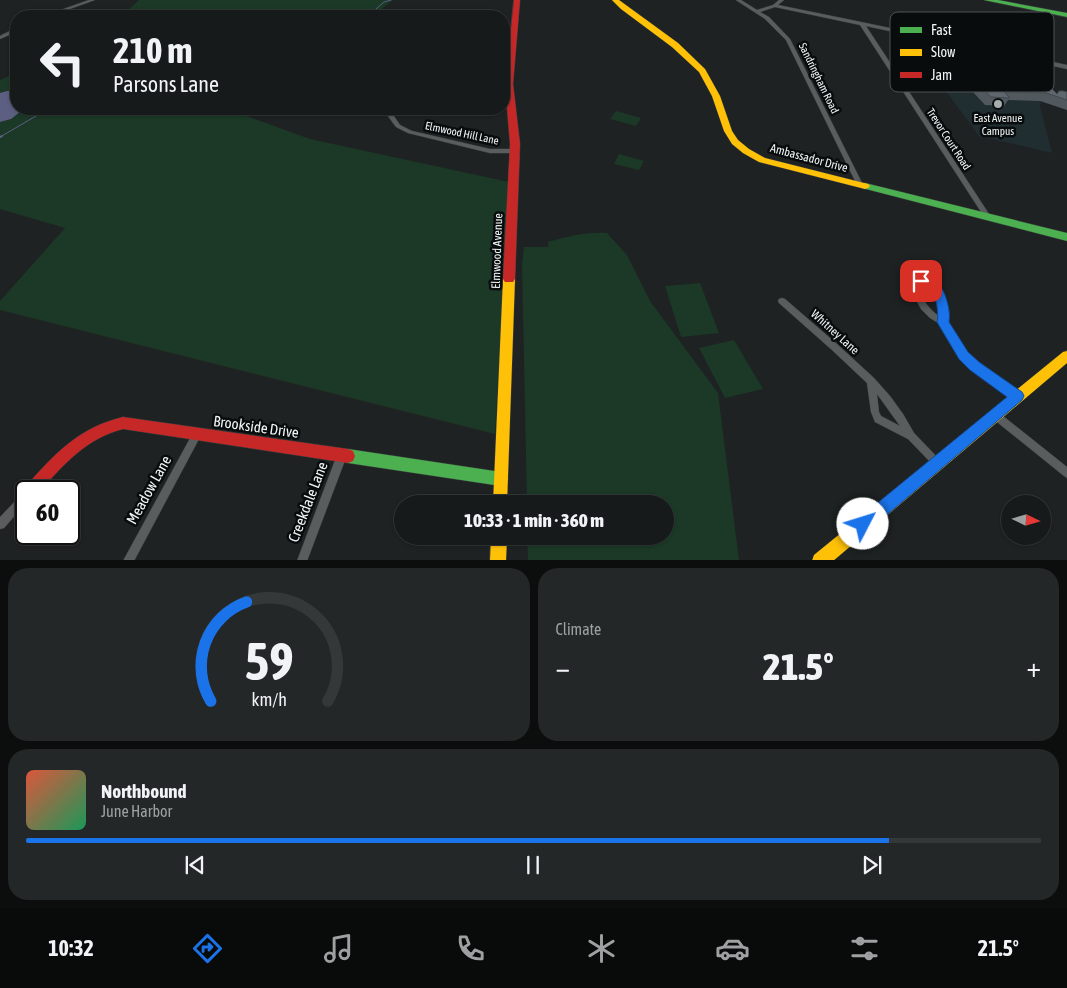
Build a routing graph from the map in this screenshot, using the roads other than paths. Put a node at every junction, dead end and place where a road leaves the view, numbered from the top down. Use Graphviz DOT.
graph roads {
  1 [pos="93,0"];
  2 [pos="517,0"];
  3 [pos="615,0"];
  4 [pos="738,0"];
  5 [pos="782,0"];
  6 [pos="987,0"];
  7 [pos="776,6"];
  8 [pos="64,10"];
  9 [pos="758,12"];
  10 [pos="1051,12"];
  11 [pos="1054,13"];
  12 [pos="1067,15"];
  13 [pos="861,23"];
  14 [pos="890,29"];
  15 [pos="1054,64"];
  16 [pos="890,67"];
  17 [pos="1067,67"];
  18 [pos="510,74"];
  19 [pos="906,92"];
  20 [pos="510,98"];
  21 [pos="390,115"];
  22 [pos="514,152"];
  23 [pos="860,185"];
  24 [pos="987,216"];
  25 [pos="1067,237"];
  26 [pos="782,301"];
  27 [pos="943,322"];
  28 [pos="1067,356"];
  29 [pos="871,383"];
  30 [pos="1017,396"];
  31 [pos="995,415"];
  32 [pos="197,434"];
  33 [pos="911,436"];
  34 [pos="342,455"];
  35 [pos="937,463"];
  36 [pos="1067,473"];
  37 [pos="501,479"];
  38 [pos="42,480"];
  39 [pos="500,495"];
  40 [pos="15,508"];
  41 [pos="0,524"];
  42 [pos="499,545"];
  43 [pos="128,560"];
  44 [pos="302,560"];
  45 [pos="498,560"];
  46 [pos="820,560"];
  1 -- 8 [label="street"];
  2 -- 18 [label="main road, Elmwood Avenue"];
  3 -- 23 [label="main road, Ambassador Drive"];
  4 -- 9 [label="street, Sandringham Road"];
  5 -- 7 [label="street"];
  6 -- 10 [label="main road"];
  7 -- 9 [label="street"];
  7 -- 13 [label="street"];
  9 -- 23 [label="street, Sandringham Road"];
  11 -- 12 [label="main road"];
  13 -- 14 [label="street"];
  13 -- 16 [label="street, Trevor Court Road"];
  15 -- 17 [label="street"];
  19 -- 24 [label="street, Trevor Court Road"];
  20 -- 22 [label="main road, Elmwood Avenue"];
  21 -- 22 [label="street, Elmwood Hill Lane"];
  22 -- 37 [label="main road, Elmwood Avenue"];
  23 -- 24 [label="main road, Ambassador Drive"];
  24 -- 25 [label="main road, Ambassador Drive"];
  26 -- 29 [label="street, Whitney Lane"];
  27 -- 27 [label="street"];
  27 -- 30 [label="street"];
  28 -- 30 [label="main road"];
  29 -- 33 [label="street, Whitney Lane"];
  29 -- 33 [label="street, Whitney Lane"];
  30 -- 31 [label="main road"];
  31 -- 35 [label="main road"];
  31 -- 36 [label="street"];
  32 -- 34 [label="main road, Brookside Drive"];
  32 -- 38 [label="main road, Brookside Drive"];
  32 -- 43 [label="street, Meadow Lane"];
  33 -- 35 [label="street, Whitney Lane"];
  34 -- 37 [label="main road, Brookside Drive"];
  34 -- 44 [label="street, Creekdale Lane"];
  35 -- 46 [label="main road"];
  37 -- 39 [label="main road, Elmwood Avenue"];
  40 -- 41 [label="street"];
  42 -- 45 [label="main road"];
}
